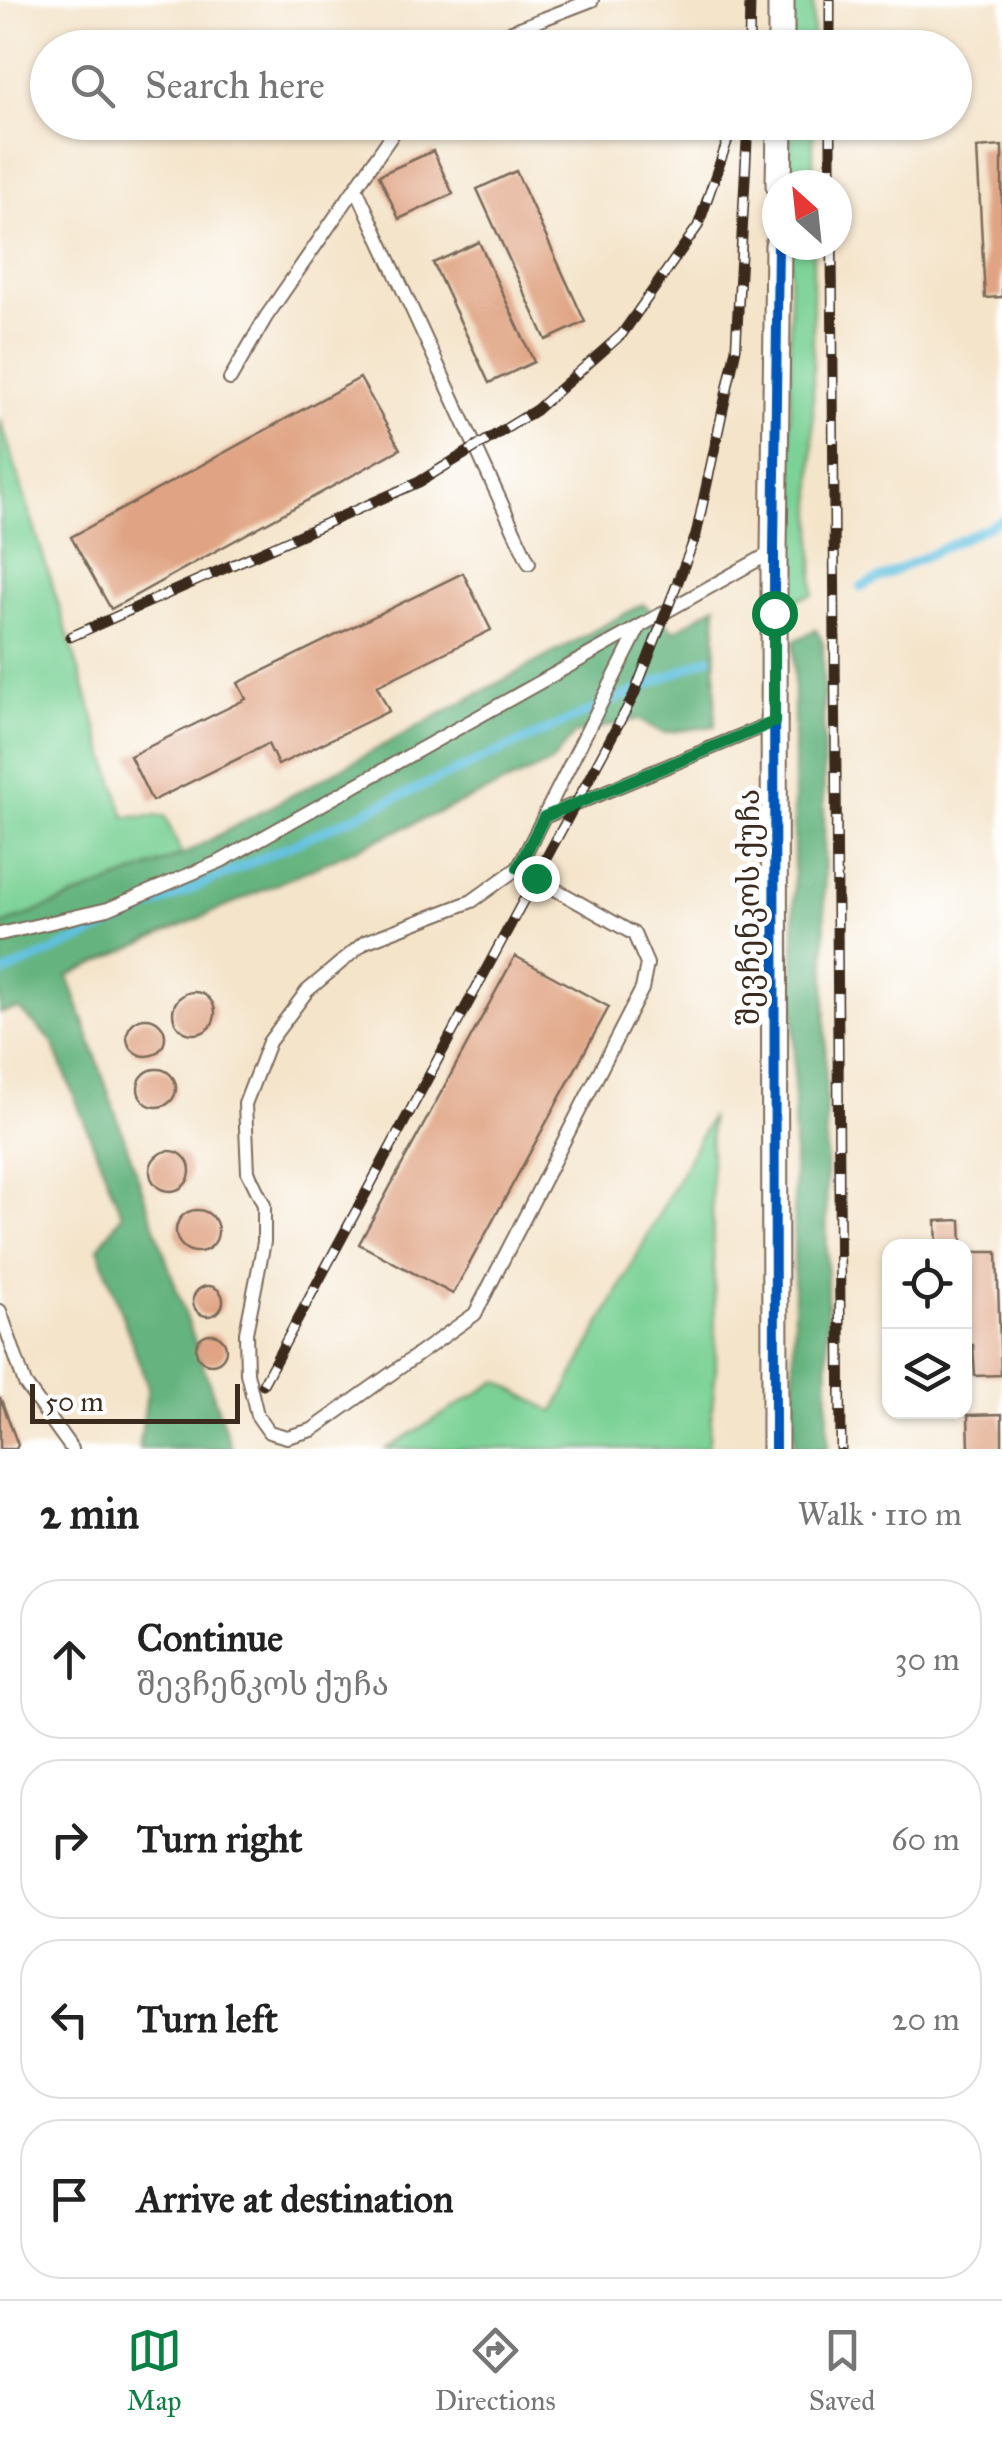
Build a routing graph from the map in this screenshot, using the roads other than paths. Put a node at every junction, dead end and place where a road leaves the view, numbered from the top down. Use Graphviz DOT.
graph roads {
  1 [pos="592,0"];
  2 [pos="782,0"];
  3 [pos="515,30"];
  4 [pos="781,30"];
  5 [pos="389,140"];
  6 [pos="780,140"];
  7 [pos="779,170"];
  8 [pos="356,188"];
  9 [pos="778,260"];
  10 [pos="230,380"];
  11 [pos="774,551"];
  12 [pos="529,563"];
  13 [pos="640,626"];
  14 [pos="774,722"];
  15 [pos="544,817"];
  16 [pos="518,868"];
  17 [pos="0,934"];
  18 [pos="0,1311"];
  19 [pos="72,1449"];
  20 [pos="775,1449"];
  1 -- 3 [label="lane"];
  2 -- 4 [label="street"];
  5 -- 8 [label="lane"];
  6 -- 7 [label="street"];
  8 -- 10 [label="lane"];
  8 -- 12 [label="lane"];
  9 -- 11 [label="street, შევჩენკოს ქუჩა"];
  11 -- 13 [label="lane"];
  11 -- 14 [label="street, შევჩენკოს ქუჩა"];
  13 -- 15 [label="lane"];
  13 -- 17 [label="lane"];
  14 -- 15 [label="lane"];
  14 -- 20 [label="street, შევჩენკოს ქუჩა"];
  15 -- 16 [label="lane"];
  16 -- 16 [label="lane"];
  18 -- 19 [label="lane"];
}
